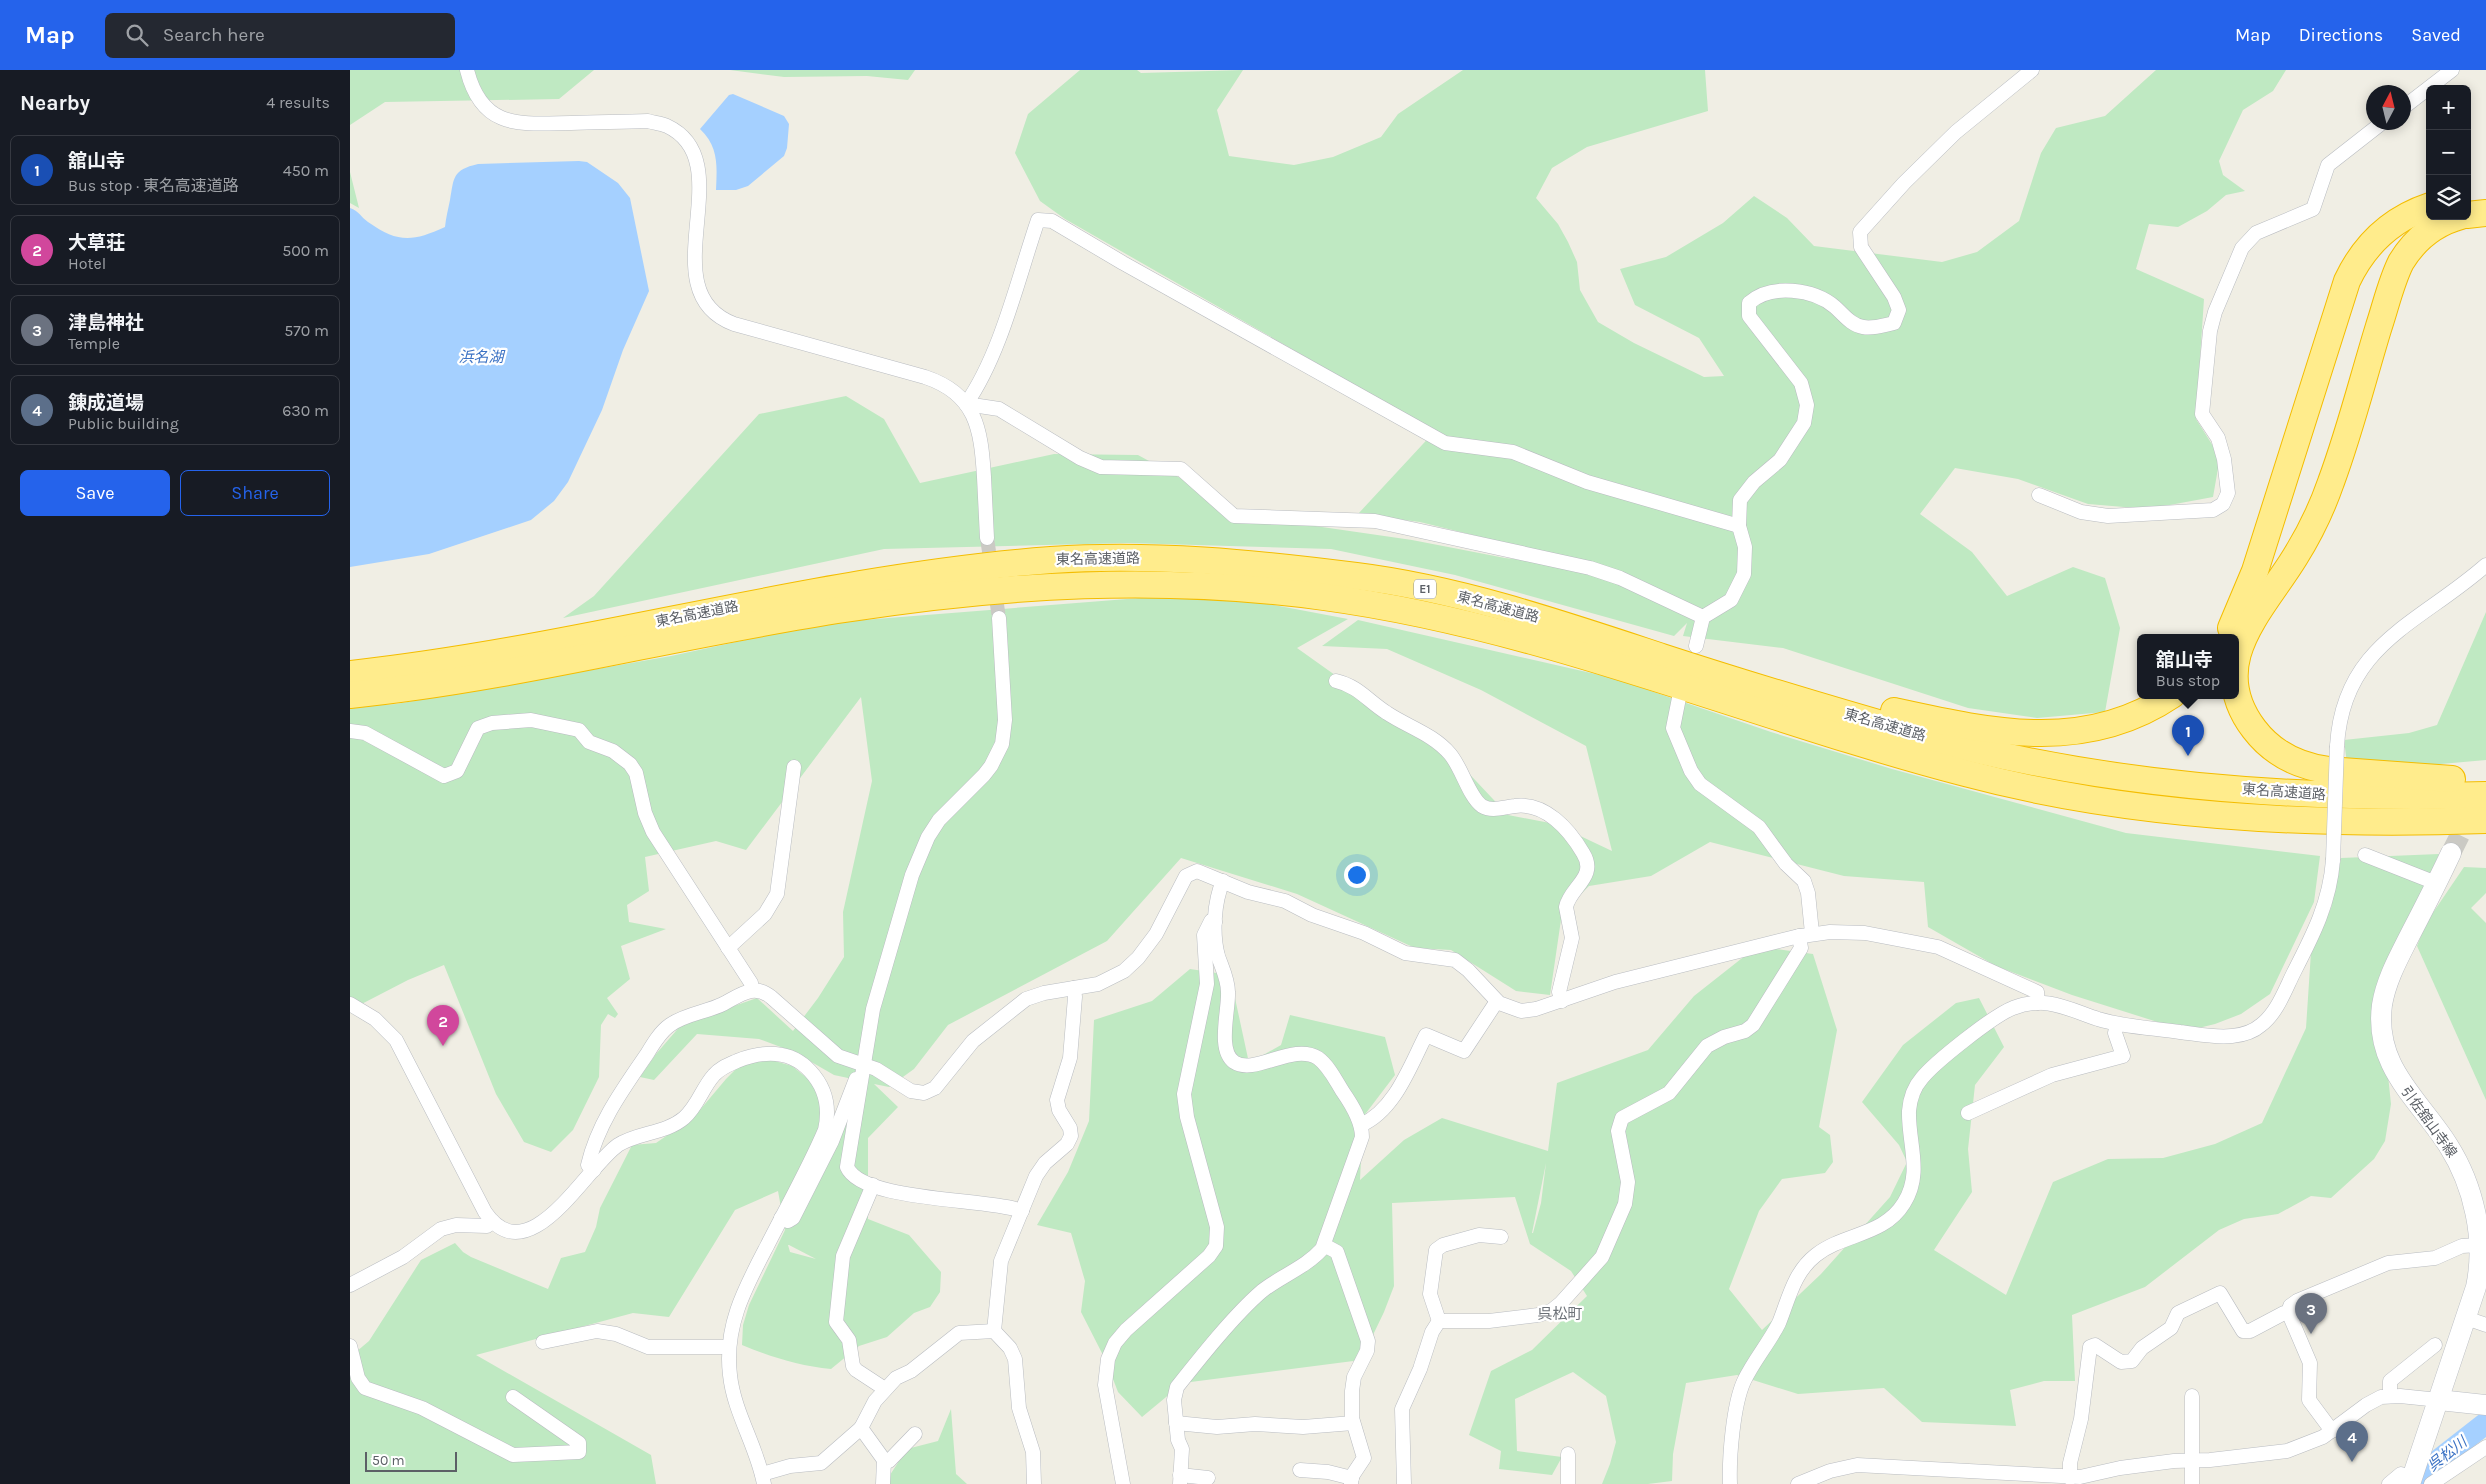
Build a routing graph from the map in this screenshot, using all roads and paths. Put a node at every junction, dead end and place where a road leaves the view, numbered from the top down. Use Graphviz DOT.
graph roads {
  1 [pos="468,70"];
  2 [pos="2032,70"];
  3 [pos="2452,70"];
  4 [pos="2411,102"];
  5 [pos="2373,130"];
  6 [pos="2471,199"];
  7 [pos="2486,200"];
  8 [pos="2426,208"];
  9 [pos="2486,213"];
  10 [pos="2471,215"];
  11 [pos="2450,220"];
  12 [pos="966,404"];
  13 [pos="2039,495"];
  14 [pos="1739,526"];
  15 [pos="987,538"];
  16 [pos="2486,565"];
  17 [pos="1703,617"];
  18 [pos="999,618"];
  19 [pos="2228,634"];
  20 [pos="2239,648"];
  21 [pos="1686,654"];
  22 [pos="350,674"];
  23 [pos="1336,681"];
  24 [pos="350,696"];
  25 [pos="2239,696"];
  26 [pos="1680,698"];
  27 [pos="2165,699"];
  28 [pos="350,731"];
  29 [pos="794,767"];
  30 [pos="2486,780"];
  31 [pos="2486,795"];
  32 [pos="2486,820"];
  33 [pos="2451,853"];
  34 [pos="2365,855"];
  35 [pos="1223,881"];
  36 [pos="2436,883"];
  37 [pos="1216,922"];
  38 [pos="1806,935"];
  39 [pos="728,948"];
  40 [pos="1074,988"];
  41 [pos="752,990"];
  42 [pos="1496,1001"];
  43 [pos="1562,1001"];
  44 [pos="2038,1003"];
  45 [pos="350,1004"];
  46 [pos="2117,1024"];
  47 [pos="864,1065"];
  48 [pos="1968,1113"];
  49 [pos="1360,1125"];
  50 [pos="594,1170"];
  51 [pos="873,1186"];
  52 [pos="1022,1211"];
  53 [pos="781,1218"];
  54 [pos="2481,1218"];
  55 [pos="492,1221"];
  56 [pos="1501,1237"];
  57 [pos="1324,1245"];
  58 [pos="2479,1245"];
  59 [pos="350,1285"];
  60 [pos="2289,1314"];
  61 [pos="2466,1318"];
  62 [pos="1439,1321"];
  63 [pos="2486,1325"];
  64 [pos="994,1331"];
  65 [pos="543,1342"];
  66 [pos="2435,1345"];
  67 [pos="350,1346"];
  68 [pos="729,1347"];
  69 [pos="885,1389"];
  70 [pos="2390,1395"];
  71 [pos="2192,1396"];
  72 [pos="513,1397"];
  73 [pos="2439,1400"];
  74 [pos="2486,1405"];
  75 [pos="1176,1423"];
  76 [pos="1353,1423"];
  77 [pos="862,1428"];
  78 [pos="2332,1431"];
  79 [pos="915,1434"];
  80 [pos="2486,1447"];
  81 [pos="1568,1454"];
  82 [pos="2191,1460"];
  83 [pos="885,1462"];
  84 [pos="1300,1470"];
  85 [pos="2446,1473"];
  86 [pos="2410,1476"];
  87 [pos="1208,1478"];
  88 [pos="2070,1478"];
  89 [pos="763,1479"];
  90 [pos="1180,1479"];
  91 [pos="1351,1481"];
  92 [pos="883,1484"];
  93 [pos="1034,1484"];
  94 [pos="1124,1484"];
  95 [pos="1404,1484"];
  96 [pos="1568,1484"];
  97 [pos="1730,1484"];
  98 [pos="1798,1484"];
  99 [pos="2192,1484"];
  100 [pos="2389,1484"];
  101 [pos="2431,1484"];
  102 [pos="2455,1484"];
  1 -- 12 [label="street"];
  2 -- 14 [label="street"];
  3 -- 4 [label="street"];
  5 -- 13 [label="street"];
  6 -- 7 [label="highway"];
  8 -- 19 [label="highway"];
  9 -- 10 [label="highway"];
  11 -- 20 [label="highway"];
  12 -- 14 [label="street"];
  12 -- 15 [label="street"];
  12 -- 17 [label="street"];
  14 -- 17 [label="street"];
  16 -- 46 [label="street, bridge"];
  17 -- 21 [label="street"];
  18 -- 47 [label="street"];
  21 -- 22 [label="highway, 東名高速道路 / E1"];
  21 -- 27 [label="highway"];
  21 -- 31 [label="highway, 東名高速道路 / E1"];
  23 -- 43 [label="street"];
  24 -- 32 [label="highway, 東名高速道路 / E1"];
  25 -- 30 [label="highway"];
  26 -- 38 [label="street"];
  28 -- 39 [label="street"];
  29 -- 39 [label="street"];
  33 -- 36 [label="main road, 引佐舘山寺線"];
  34 -- 36 [label="street"];
  35 -- 37 [label="street"];
  35 -- 40 [label="street"];
  35 -- 42 [label="street"];
  36 -- 54 [label="main road, 引佐舘山寺線"];
  37 -- 49 [label="street"];
  37 -- 94 [label="street"];
  38 -- 43 [label="street"];
  38 -- 44 [label="street"];
  38 -- 62 [label="street"];
  39 -- 41 [label="street"];
  40 -- 47 [label="street"];
  40 -- 52 [label="street"];
  41 -- 47 [label="street"];
  41 -- 50 [label="street"];
  42 -- 43 [label="street"];
  42 -- 49 [label="street"];
  44 -- 46 [label="street"];
  44 -- 97 [label="street"];
  45 -- 55 [label="street"];
  46 -- 48 [label="street"];
  47 -- 51 [label="street"];
  47 -- 53 [label="street"];
  49 -- 57 [label="street"];
  50 -- 53 [label="street"];
  50 -- 55 [label="street"];
  51 -- 52 [label="street"];
  51 -- 69 [label="street"];
  52 -- 64 [label="street"];
  53 -- 68 [label="street"];
  54 -- 58 [label="main road, 引佐舘山寺線"];
  55 -- 59 [label="street"];
  56 -- 62 [label="street"];
  57 -- 75 [label="street"];
  57 -- 76 [label="street"];
  58 -- 60 [label="street"];
  58 -- 61 [label="main road, 引佐舘山寺線"];
  60 -- 78 [label="street"];
  60 -- 88 [label="street"];
  61 -- 63 [label="street"];
  61 -- 73 [label="main road, 引佐舘山寺線"];
  62 -- 95 [label="street"];
  64 -- 69 [label="street"];
  64 -- 93 [label="street"];
  65 -- 68 [label="street"];
  66 -- 70 [label="street"];
  67 -- 72 [label="street"];
  68 -- 89 [label="street"];
  69 -- 77 [label="street"];
  70 -- 73 [label="street"];
  70 -- 78 [label="street"];
  71 -- 82 [label="street"];
  73 -- 74 [label="main road"];
  73 -- 86 [label="main road, 引佐舘山寺線"];
  75 -- 76 [label="street"];
  75 -- 90 [label="street"];
  76 -- 91 [label="street"];
  77 -- 83 [label="street"];
  77 -- 89 [label="street"];
  78 -- 82 [label="street"];
  79 -- 83 [label="street"];
  80 -- 85 [label="street"];
  81 -- 96 [label="street"];
  82 -- 88 [label="street"];
  82 -- 99 [label="street"];
  83 -- 92 [label="street"];
  84 -- 91 [label="street"];
  85 -- 101 [label="street"];
  85 -- 102 [label="street"];
  86 -- 100 [label="street"];
  87 -- 90 [label="street"];
  88 -- 98 [label="street"];
}
